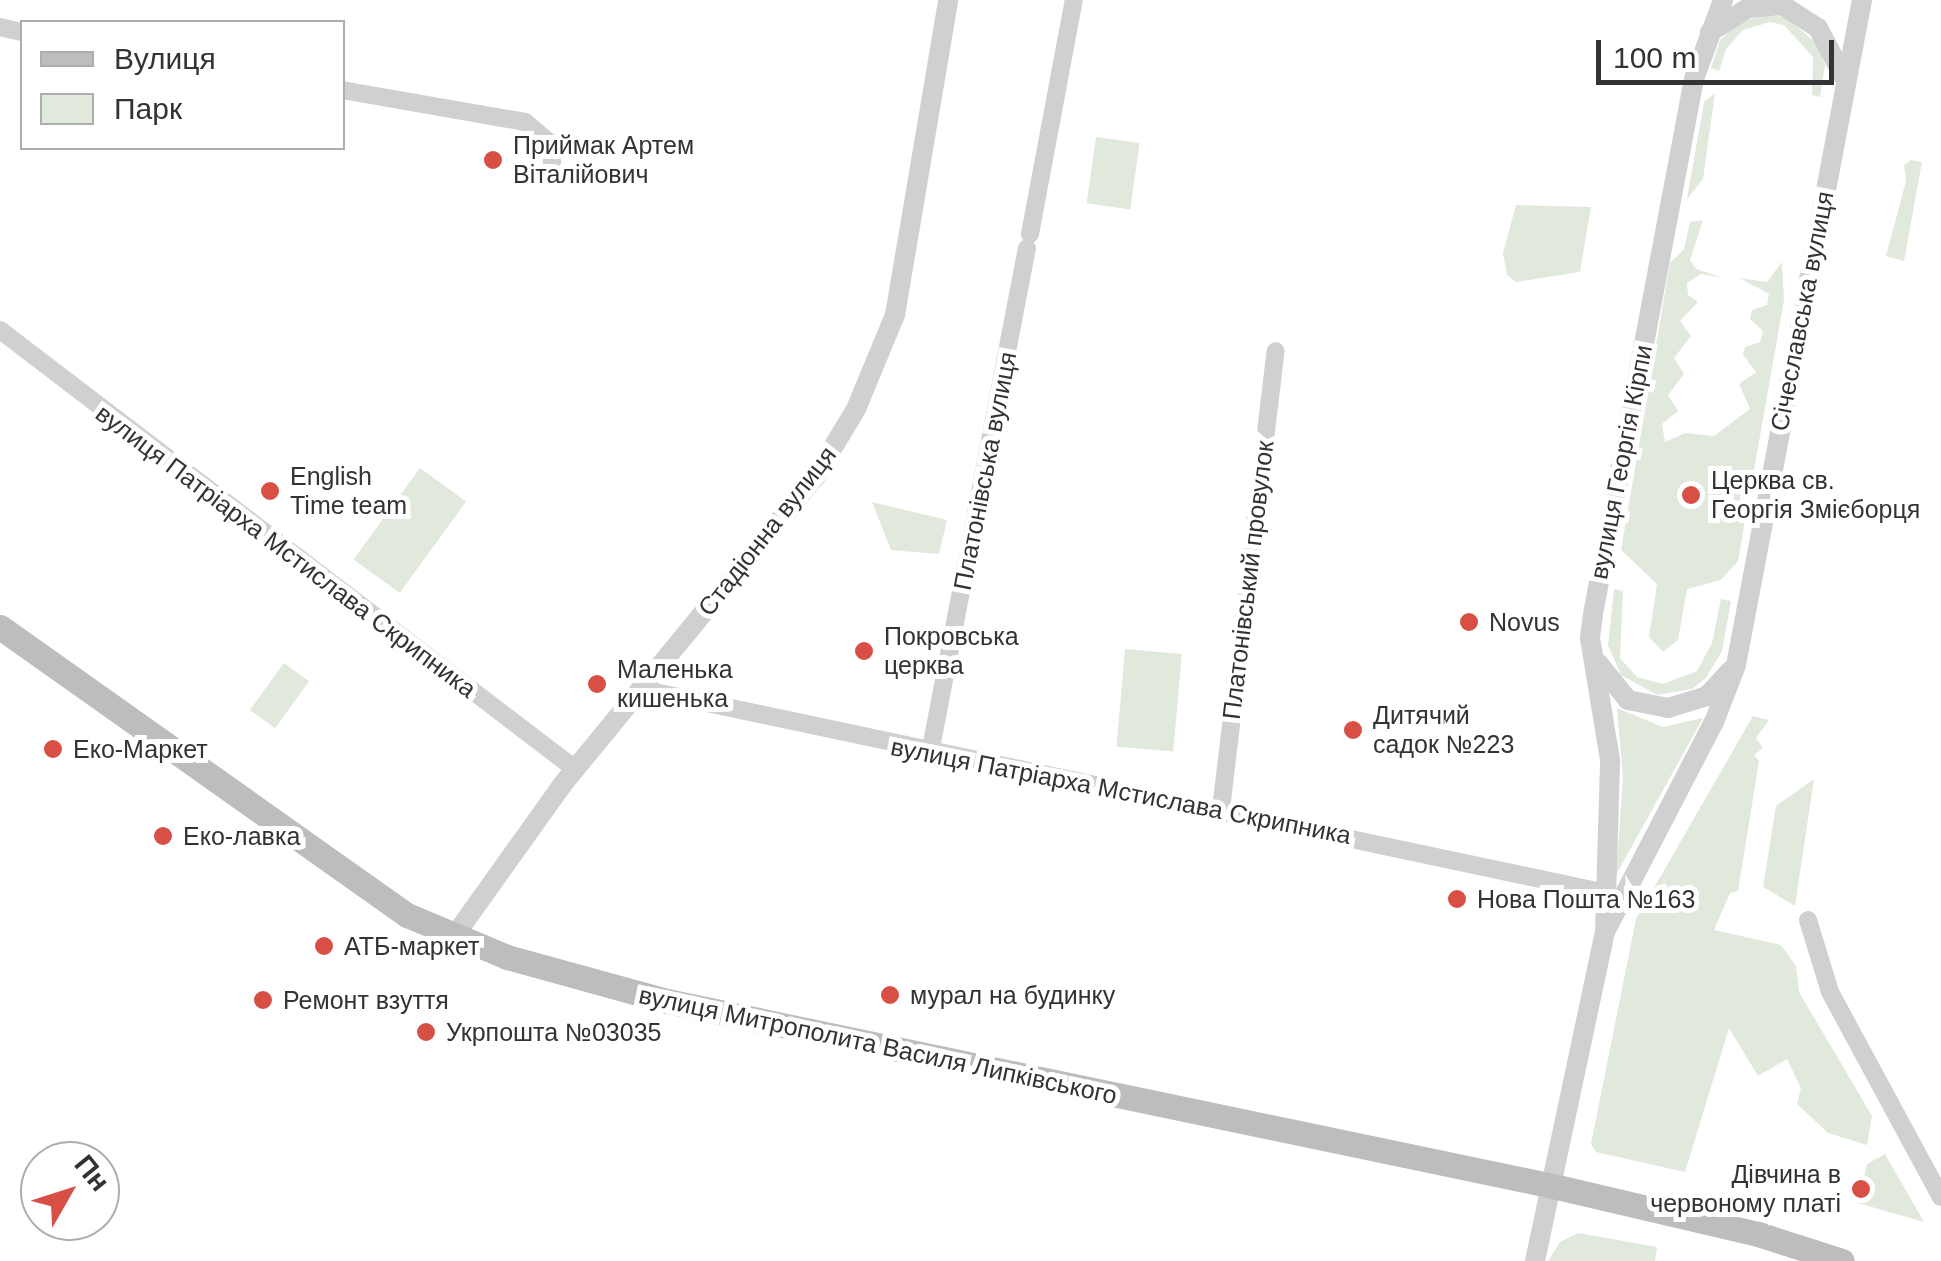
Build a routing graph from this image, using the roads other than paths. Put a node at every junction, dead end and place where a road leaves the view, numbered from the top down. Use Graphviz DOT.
graph roads {
  1 [pos="948,0"];
  2 [pos="1074,0"];
  3 [pos="1723,0"];
  4 [pos="1862,0"];
  5 [pos="1706,36"];
  6 [pos="1846,81"];
  7 [pos="345,91"];
  8 [pos="552,164"];
  9 [pos="0,330"];
  10 [pos="1276,351"];
  11 [pos="0,627"];
  12 [pos="1592,654"];
  13 [pos="1736,665"];
  14 [pos="641,690"];
  15 [pos="930,754"];
  16 [pos="574,769"];
  17 [pos="1221,808"];
  18 [pos="1602,892"];
  19 [pos="1808,920"];
  20 [pos="1604,932"];
  21 [pos="453,938"];
  22 [pos="1553,1186"];
  23 [pos="1941,1197"];
  24 [pos="1535,1261"];
  25 [pos="1842,1261"];
  1 -- 14 [label="street, Стадіонна вулиця"];
  2 -- 15 [label="street, Платонівська вулиця"];
  3 -- 5 [label="street, вулиця Георгія Кірпи"];
  4 -- 6 [label="street, Січеславська вулиця"];
  5 -- 6 [label="street"];
  5 -- 12 [label="street, вулиця Георгія Кірпи"];
  6 -- 13 [label="street, Січеславська вулиця"];
  7 -- 8 [label="street"];
  9 -- 16 [label="street, вулиця Патріарха Мстислава Скрипника"];
  10 -- 17 [label="street, Платонівський провулок"];
  11 -- 21 [label="main road, вулиця Митрополита Василя Липківського"];
  12 -- 13 [label="street"];
  12 -- 18 [label="street, вулиця Георгія Кірпи"];
  13 -- 20 [label="street, Січеславська вулиця"];
  14 -- 15 [label="street, вулиця Патріарха Мстислава Скрипника"];
  14 -- 16 [label="street, Стадіонна вулиця"];
  15 -- 17 [label="street, вулиця Патріарха Мстислава Скрипника"];
  16 -- 21 [label="street, Стадіонна вулиця"];
  17 -- 18 [label="street, вулиця Патріарха Мстислава Скрипника"];
  18 -- 20 [label="street, вулиця Георгія Кірпи"];
  19 -- 23 [label="street"];
  20 -- 22 [label="street, Січеславська вулиця"];
  21 -- 22 [label="main road, вулиця Митрополита Василя Липківського"];
  22 -- 24 [label="street, Січеславська вулиця"];
  22 -- 25 [label="main road, вулиця Митрополита Василя Липківського"];
}
